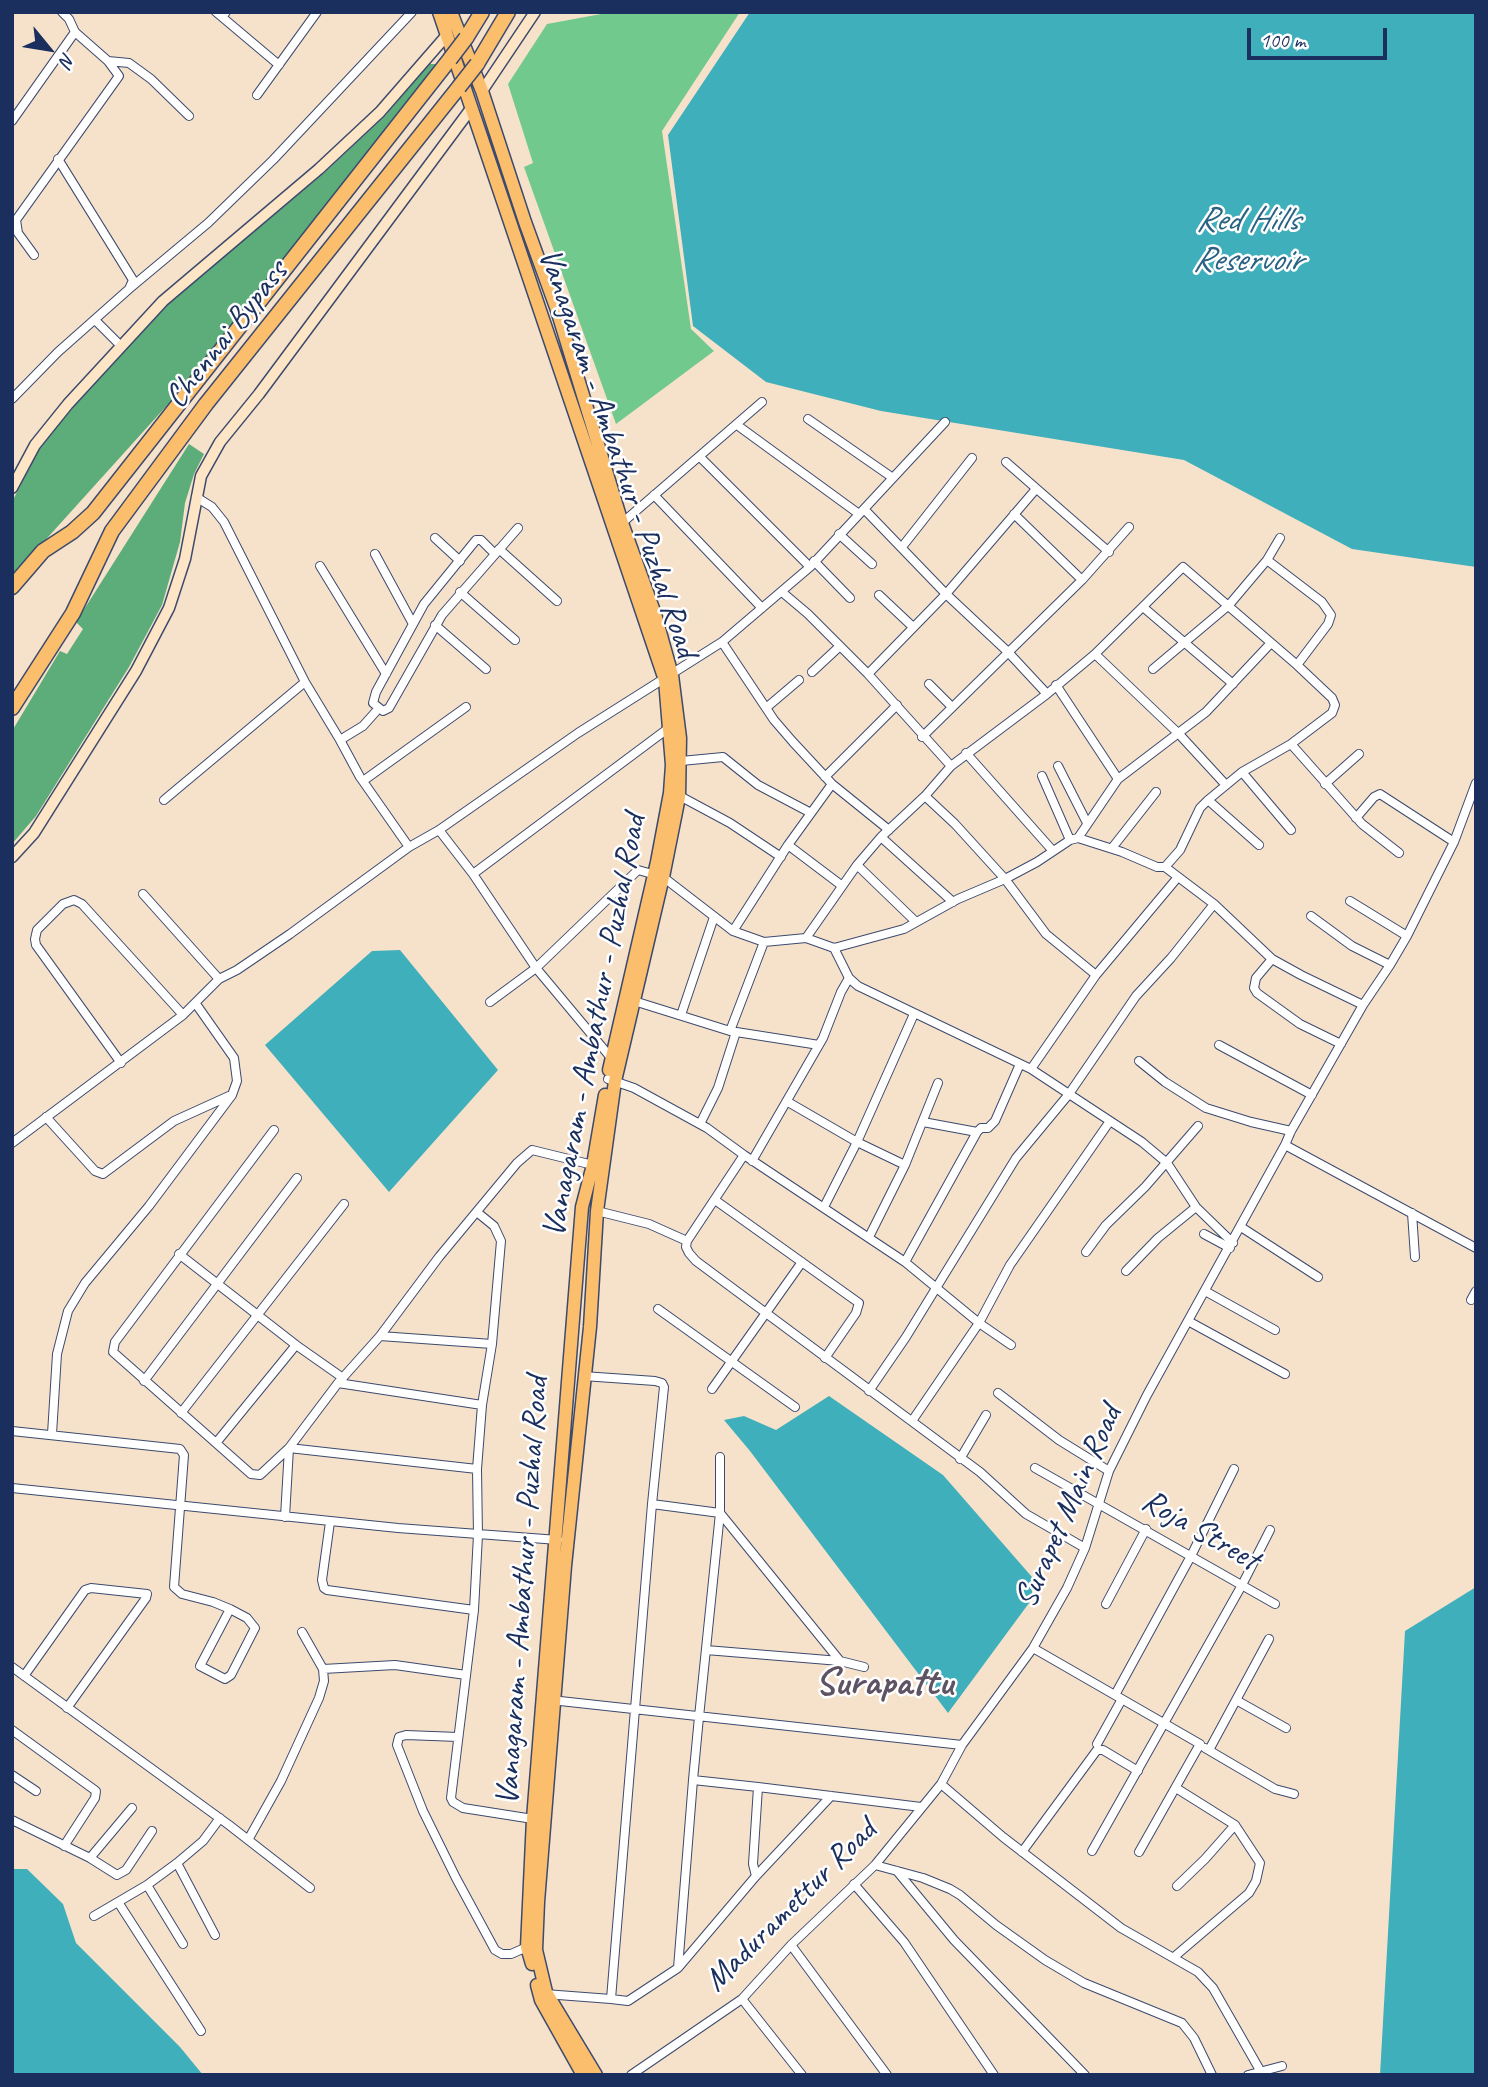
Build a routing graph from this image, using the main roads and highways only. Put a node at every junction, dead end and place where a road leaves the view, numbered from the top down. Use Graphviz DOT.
graph roads {
  1 [pos="482,12"];
  2 [pos="508,12"];
  3 [pos="447,18"];
  4 [pos="572,360"];
  5 [pos="557,364"];
  6 [pos="93,513"];
  7 [pos="113,531"];
  8 [pos="12,587"];
  9 [pos="639,587"];
  10 [pos="668,677"];
  11 [pos="12,708"];
  12 [pos="674,794"];
  13 [pos="658,875"];
  14 [pos="611,1080"];
  15 [pos="548,1699"];
  16 [pos="543,1996"];
  17 [pos="583,2075"];
  18 [pos="596,2075"];
  1 -- 6 [label="highway, Chennai Bypass, bridge"];
  2 -- 7 [label="highway, Chennai Bypass, bridge"];
  3 -- 4 [label="main road"];
  3 -- 5 [label="main road, Vanagaram - Ambathur - Puzhal Road"];
  4 -- 5 [label="main road"];
  4 -- 9 [label="main road"];
  5 -- 9 [label="main road, Vanagaram - Ambathur - Puzhal Road"];
  6 -- 7 [label="highway"];
  6 -- 8 [label="highway, Chennai Bypass"];
  7 -- 11 [label="highway, Chennai Bypass"];
  9 -- 10 [label="main road, Vanagaram - Ambathur - Puzhal Road"];
  10 -- 12 [label="main road, Vanagaram - Ambathur - Puzhal Road"];
  10 -- 12 [label="main road"];
  12 -- 13 [label="main road, Vanagaram - Ambathur - Puzhal Road"];
  13 -- 14 [label="main road"];
  13 -- 14 [label="main road, Vanagaram - Ambathur - Puzhal Road"];
  14 -- 15 [label="main road"];
  14 -- 15 [label="main road, Vanagaram - Ambathur - Puzhal Road"];
  15 -- 16 [label="main road"];
  15 -- 16 [label="main road, Vanagaram - Ambathur - Puzhal Road"];
  16 -- 17 [label="main road, Vanagaram - Ambathur - Puzhal Road"];
  16 -- 18 [label="main road"];
}
